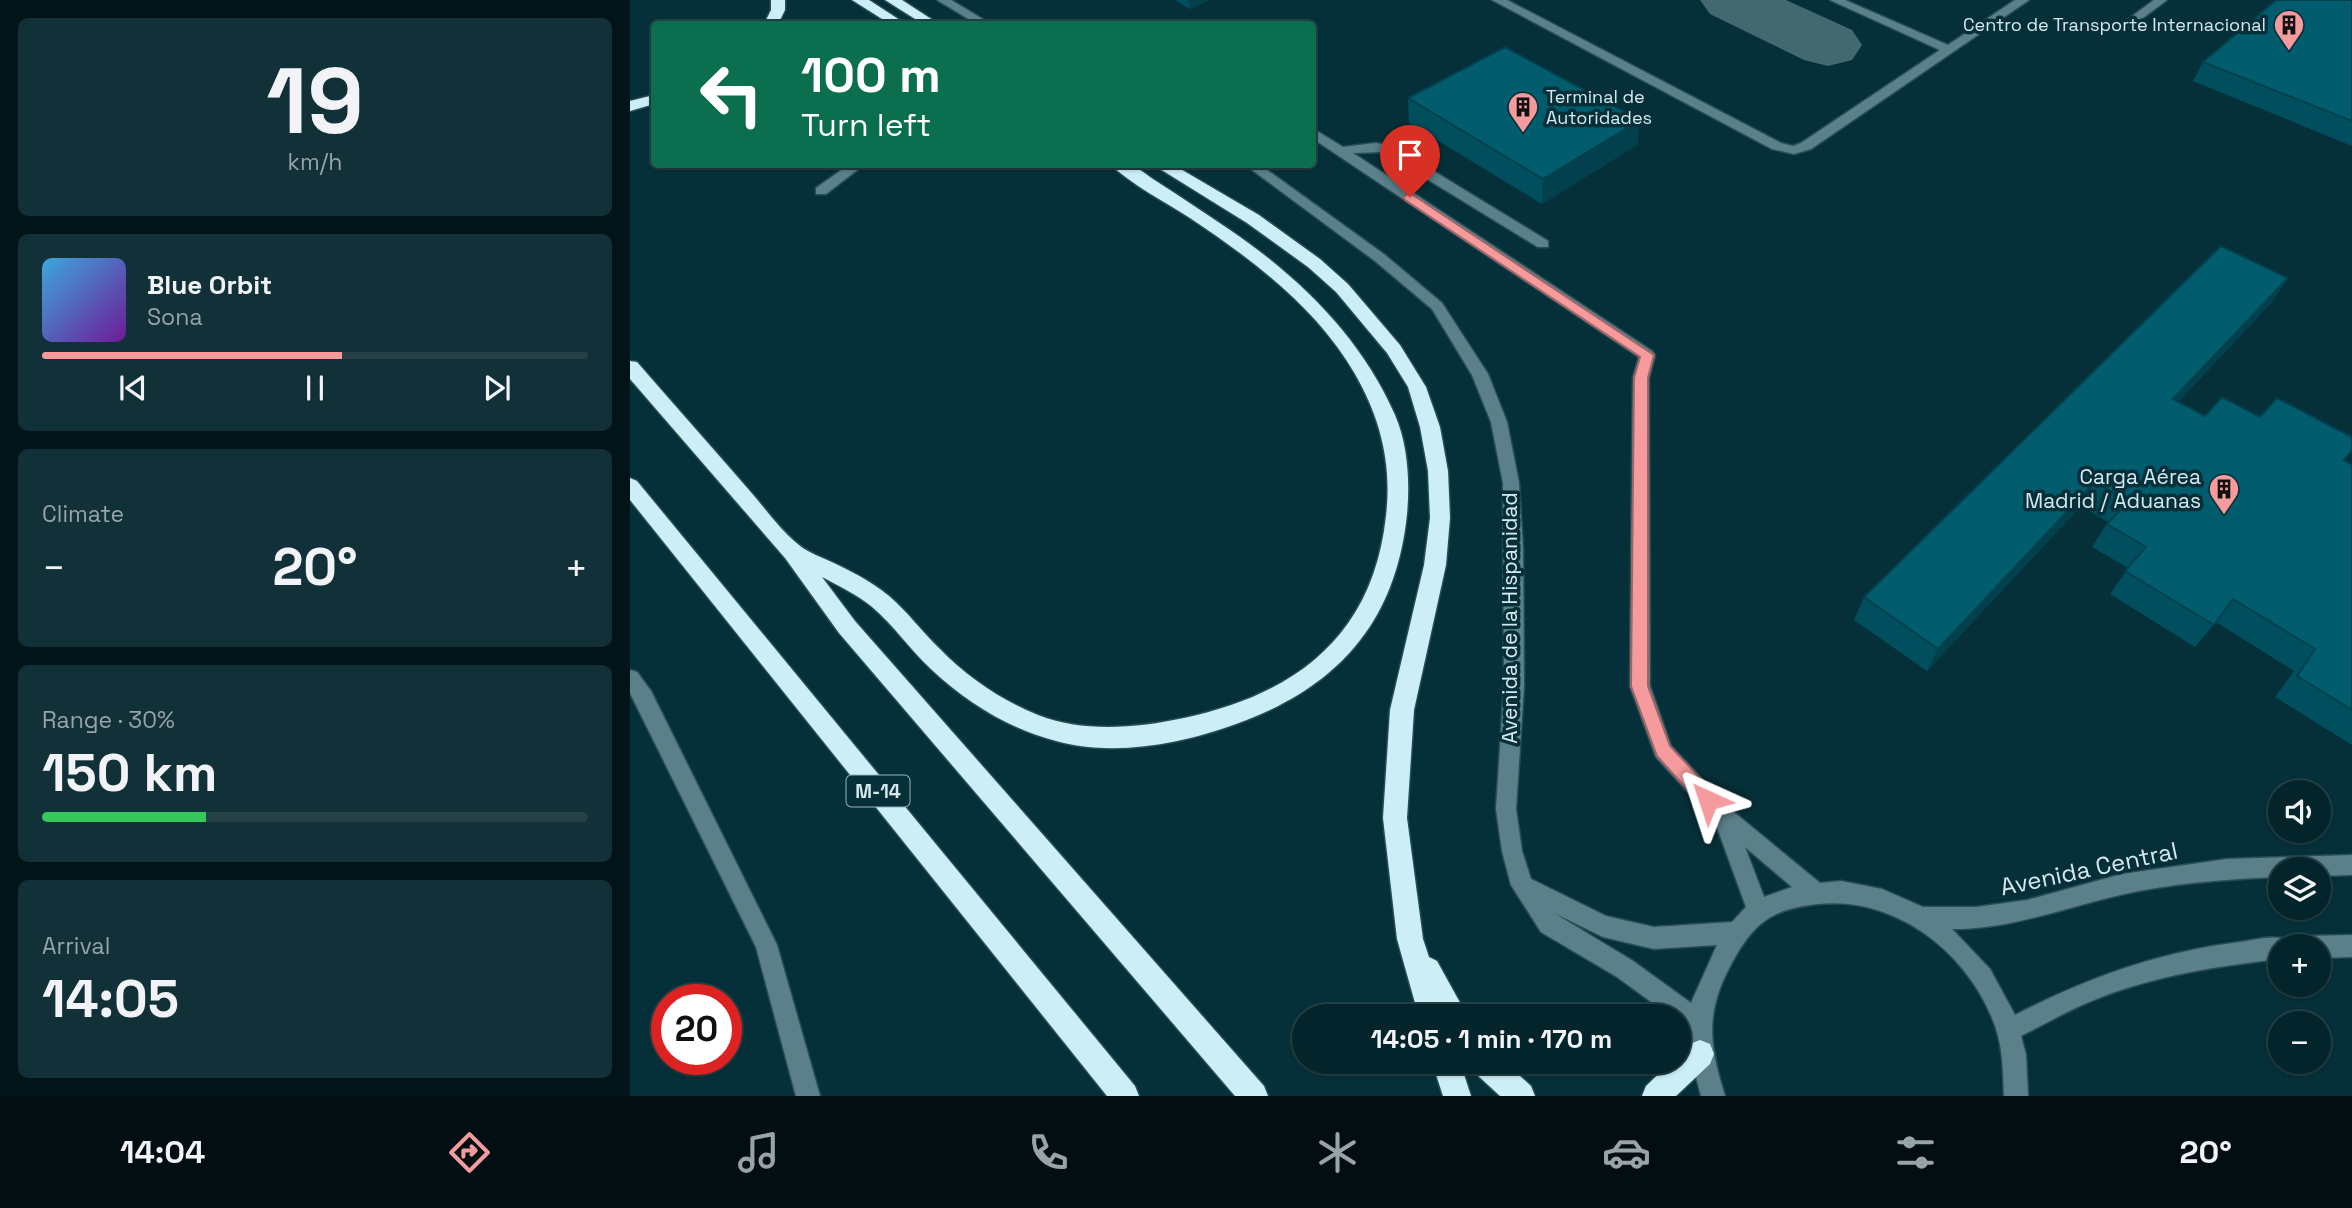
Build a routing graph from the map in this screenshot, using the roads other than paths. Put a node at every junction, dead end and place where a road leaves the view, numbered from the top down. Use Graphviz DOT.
graph roads {
  1 [pos="778,0"];
  2 [pos="859,0"];
  3 [pos="892,0"];
  4 [pos="943,0"];
  5 [pos="1498,0"];
  6 [pos="1836,0"];
  7 [pos="2023,0"];
  8 [pos="2161,0"];
  9 [pos="772,21"];
  10 [pos="894,21"];
  11 [pos="927,21"];
  12 [pos="980,21"];
  13 [pos="2120,30"];
  14 [pos="1949,50"];
  15 [pos="651,100"];
  16 [pos="630,106"];
  17 [pos="1316,135"];
  18 [pos="1340,150"];
  19 [pos="853,168"];
  20 [pos="1124,168"];
  21 [pos="1167,168"];
  22 [pos="1256,168"];
  23 [pos="821,191"];
  24 [pos="1543,244"];
  25 [pos="630,367"];
  26 [pos="630,486"];
  27 [pos="792,552"];
  28 [pos="630,678"];
  29 [pos="637,700"];
  30 [pos="1723,816"];
  31 [pos="2352,864"];
  32 [pos="1522,885"];
  33 [pos="1814,892"];
  34 [pos="1758,911"];
  35 [pos="1921,918"];
  36 [pos="1735,933"];
  37 [pos="1410,939"];
  38 [pos="2331,946"];
  39 [pos="2352,946"];
  40 [pos="2268,949"];
  41 [pos="1429,1004"];
  42 [pos="1447,1004"];
  43 [pos="1698,1021"];
  44 [pos="2009,1030"];
  45 [pos="1700,1054"];
  46 [pos="1450,1074"];
  47 [pos="1497,1074"];
  48 [pos="809,1091"];
  49 [pos="1125,1096"];
  50 [pos="1254,1096"];
  51 [pos="1457,1096"];
  52 [pos="1521,1096"];
  53 [pos="1656,1096"];
  54 [pos="1713,1096"];
  55 [pos="2016,1096"];
  1 -- 9 [label="highway"];
  2 -- 10 [label="highway"];
  3 -- 11 [label="highway"];
  4 -- 12 [label="street"];
  5 -- 14 [label="street"];
  6 -- 14 [label="street"];
  7 -- 14 [label="street"];
  8 -- 13 [label="street"];
  15 -- 16 [label="highway"];
  17 -- 18 [label="street"];
  18 -- 24 [label="street"];
  18 -- 30 [label="street"];
  19 -- 23 [label="street"];
  20 -- 27 [label="highway"];
  21 -- 37 [label="highway"];
  22 -- 32 [label="street, Avenida de la Hispanidad"];
  25 -- 27 [label="highway"];
  26 -- 49 [label="highway, M-14"];
  27 -- 50 [label="highway"];
  28 -- 29 [label="street"];
  29 -- 48 [label="street"];
  30 -- 33 [label="street"];
  30 -- 34 [label="street"];
  31 -- 35 [label="street, Avenida Central"];
  32 -- 36 [label="street"];
  32 -- 43 [label="street, Avenida de la Hispanidad"];
  33 -- 34 [label="street"];
  33 -- 35 [label="street"];
  34 -- 36 [label="street"];
  35 -- 44 [label="street"];
  36 -- 43 [label="street"];
  37 -- 41 [label="highway"];
  37 -- 42 [label="highway"];
  38 -- 39 [label="street"];
  40 -- 44 [label="street"];
  43 -- 45 [label="street"];
  44 -- 55 [label="street"];
  45 -- 53 [label="highway"];
  45 -- 54 [label="street"];
  46 -- 51 [label="highway"];
  47 -- 52 [label="highway"];
}
